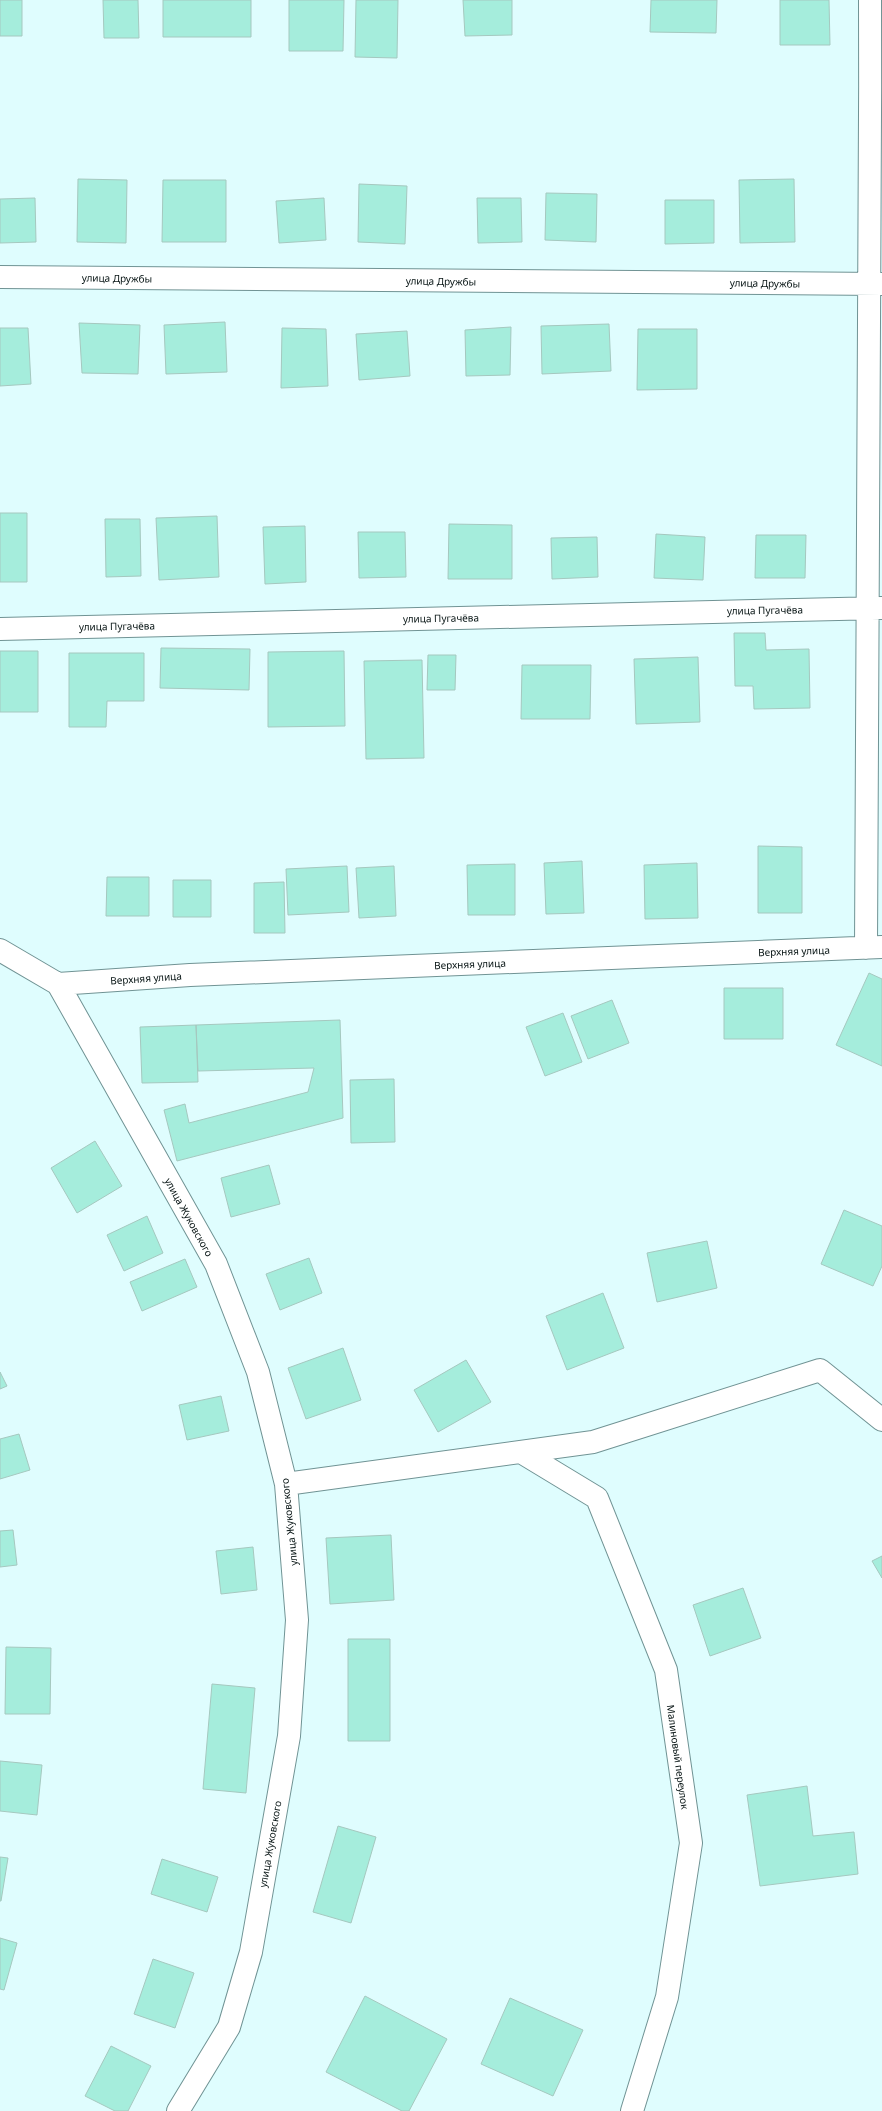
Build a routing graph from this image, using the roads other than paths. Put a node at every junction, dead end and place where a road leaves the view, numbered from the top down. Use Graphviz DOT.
graph roads {
  1 [pos="870,0"];
  2 [pos="0,277"];
  3 [pos="877,284"];
  4 [pos="874,607"];
  5 [pos="0,629"];
  6 [pos="874,948"];
  7 [pos="0,950"];
  8 [pos="58,984"];
  9 [pos="882,1420"];
  10 [pos="521,1452"];
  11 [pos="286,1484"];
  12 [pos="178,2111"];
  13 [pos="632,2111"];
  1 -- 3 [label="street"];
  2 -- 3 [label="street, улица Дружбы"];
  3 -- 4 [label="street"];
  4 -- 5 [label="street, улица Пугачёва"];
  4 -- 6 [label="street"];
  6 -- 8 [label="street, Верхняя улица"];
  7 -- 8 [label="street"];
  8 -- 11 [label="street, улица Жуковского"];
  9 -- 10 [label="street"];
  10 -- 11 [label="street"];
  10 -- 13 [label="street, Малиновый переулок"];
  11 -- 12 [label="street, улица Жуковского"];
}
